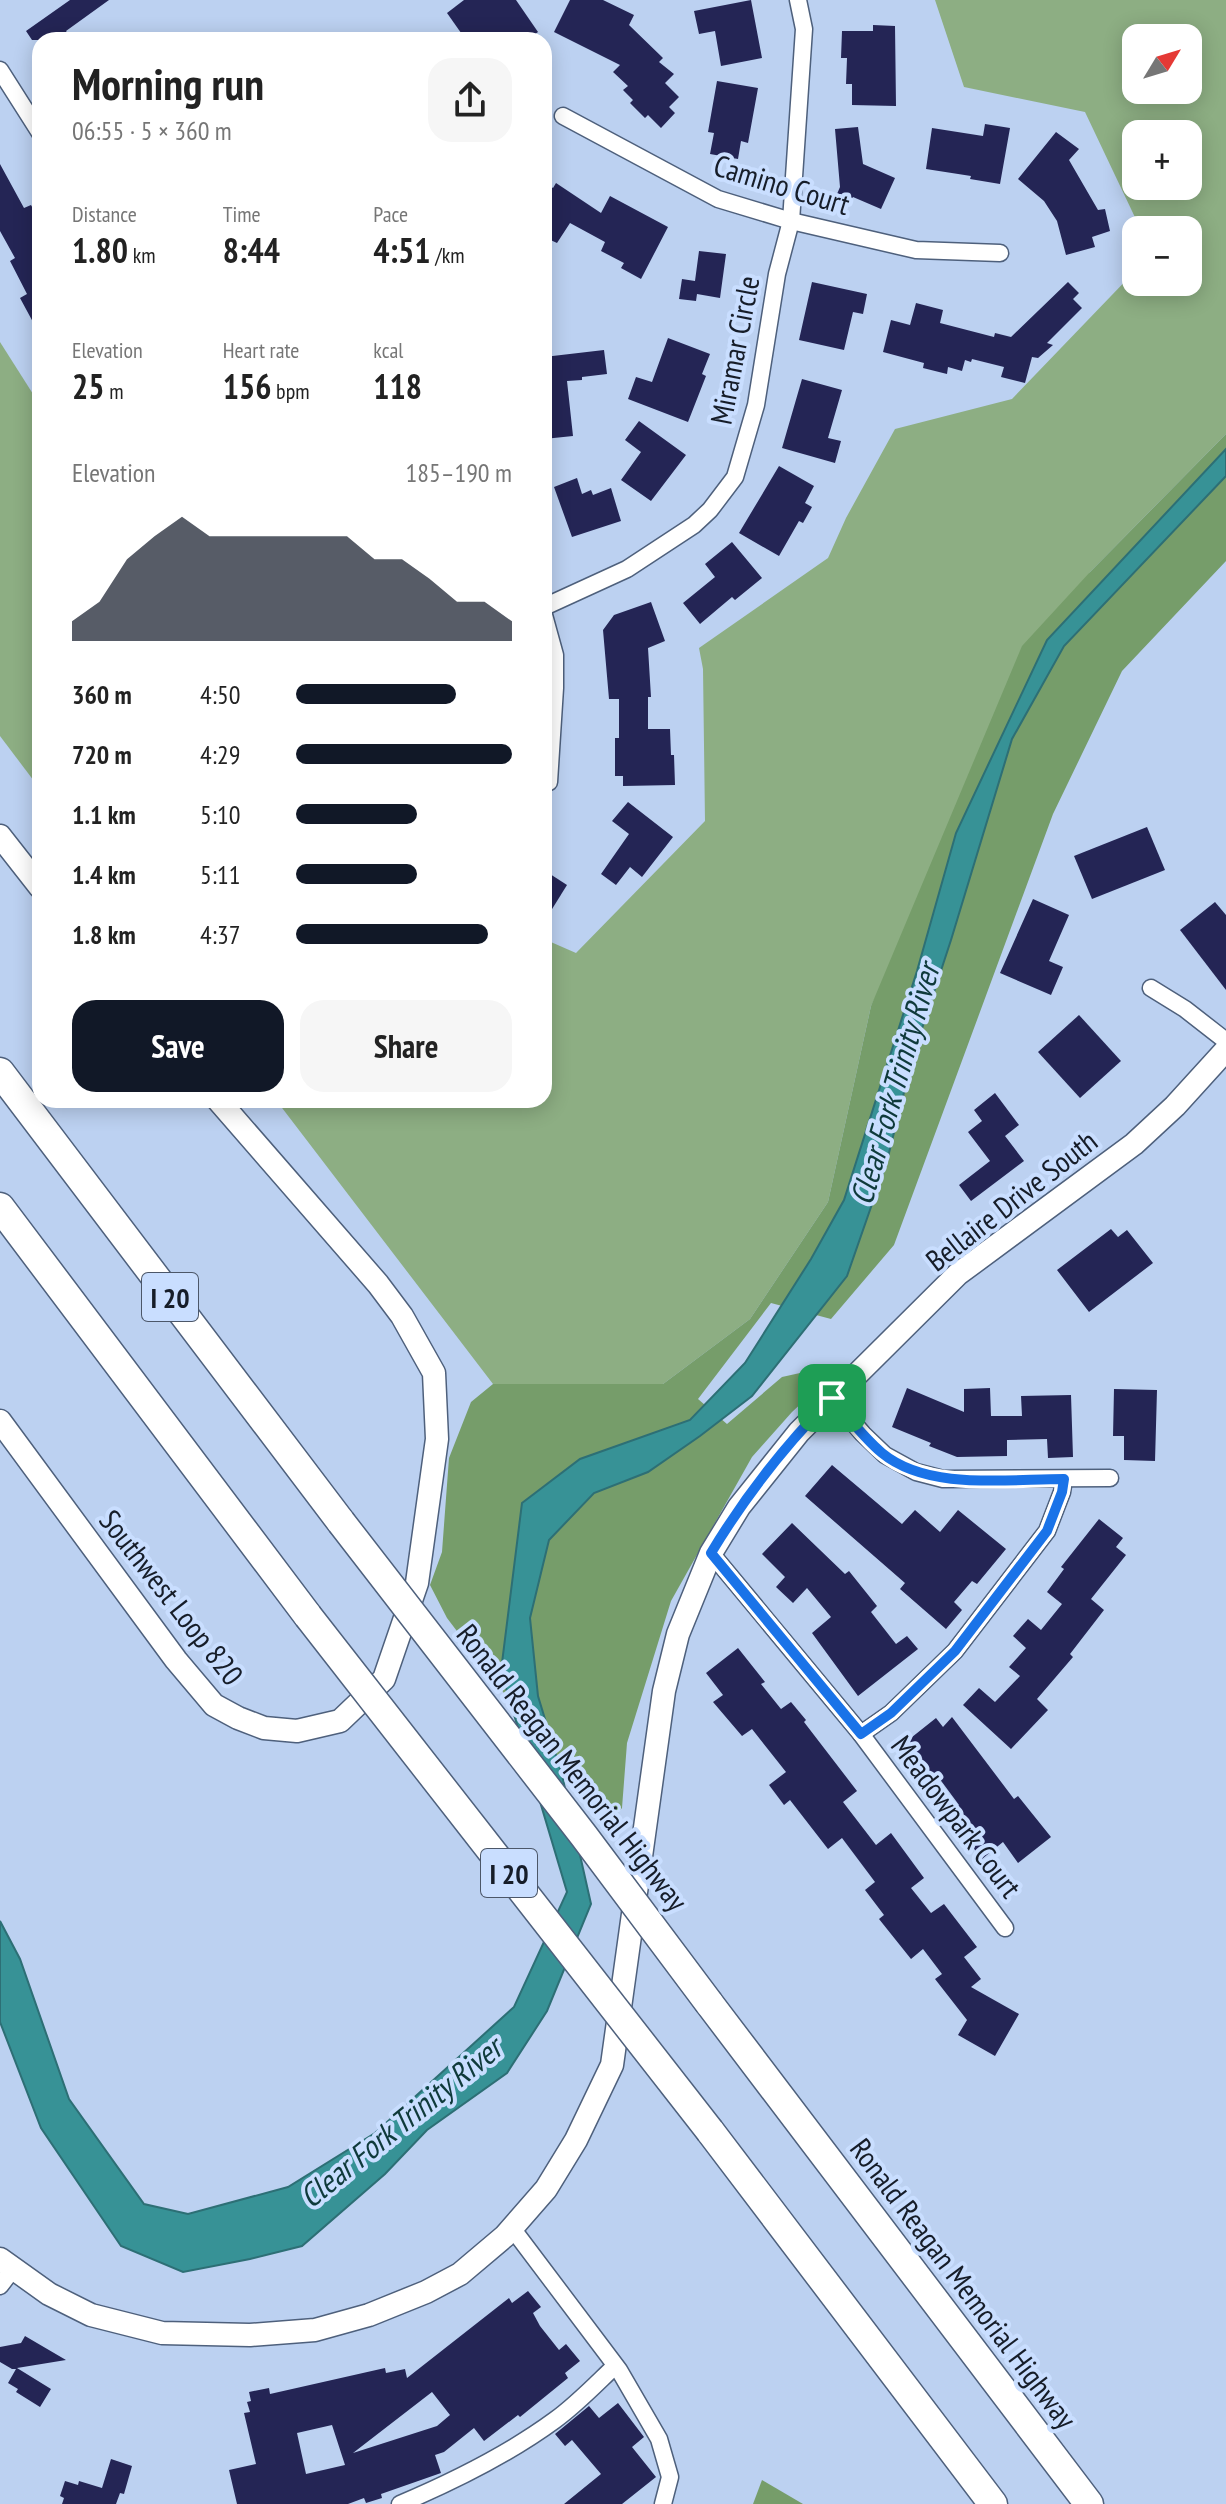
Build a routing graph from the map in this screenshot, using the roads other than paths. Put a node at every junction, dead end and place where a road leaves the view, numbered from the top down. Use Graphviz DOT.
graph roads {
  1 [pos="798,0"];
  2 [pos="0,70"];
  3 [pos="563,116"];
  4 [pos="32,120"];
  5 [pos="791,221"];
  6 [pos="1000,253"];
  7 [pos="552,603"];
  8 [pos="552,644"];
  9 [pos="552,735"];
  10 [pos="0,836"];
  11 [pos="32,877"];
  12 [pos="1151,988"];
  13 [pos="1226,1041"];
  14 [pos="1226,1050"];
  15 [pos="0,1072"];
  16 [pos="225,1108"];
  17 [pos="0,1207"];
  18 [pos="832,1398"];
  19 [pos="0,1421"];
  20 [pos="1110,1478"];
  21 [pos="1064,1479"];
  22 [pos="711,1553"];
  23 [pos="861,1734"];
  24 [pos="1005,1928"];
  25 [pos="512,2228"];
  26 [pos="4,2271"];
  27 [pos="615,2366"];
  28 [pos="400,2504"];
  29 [pos="663,2504"];
  30 [pos="993,2504"];
  31 [pos="1089,2504"];
  1 -- 5 [label="street, Miramar Circle"];
  2 -- 4 [label="street"];
  3 -- 5 [label="street, Camino Court"];
  5 -- 6 [label="street, Camino Court"];
  5 -- 7 [label="street, Miramar Circle"];
  8 -- 9 [label="street"];
  10 -- 11 [label="street"];
  12 -- 13 [label="street"];
  14 -- 18 [label="street, Bellaire Drive South"];
  15 -- 31 [label="highway, Ronald Reagan Memorial Highway / I 20, bridge"];
  16 -- 19 [label="street, Southwest Loop 820"];
  17 -- 30 [label="highway, I 20, bridge"];
  18 -- 21 [label="street"];
  18 -- 22 [label="street, Bellaire Drive South"];
  20 -- 21 [label="street"];
  21 -- 23 [label="street"];
  22 -- 23 [label="street, Meadowpark Court"];
  22 -- 25 [label="street, Bellaire Drive South"];
  23 -- 24 [label="street, Meadowpark Court"];
  25 -- 26 [label="street"];
  25 -- 27 [label="street"];
  27 -- 28 [label="street"];
  27 -- 29 [label="street"];
}
